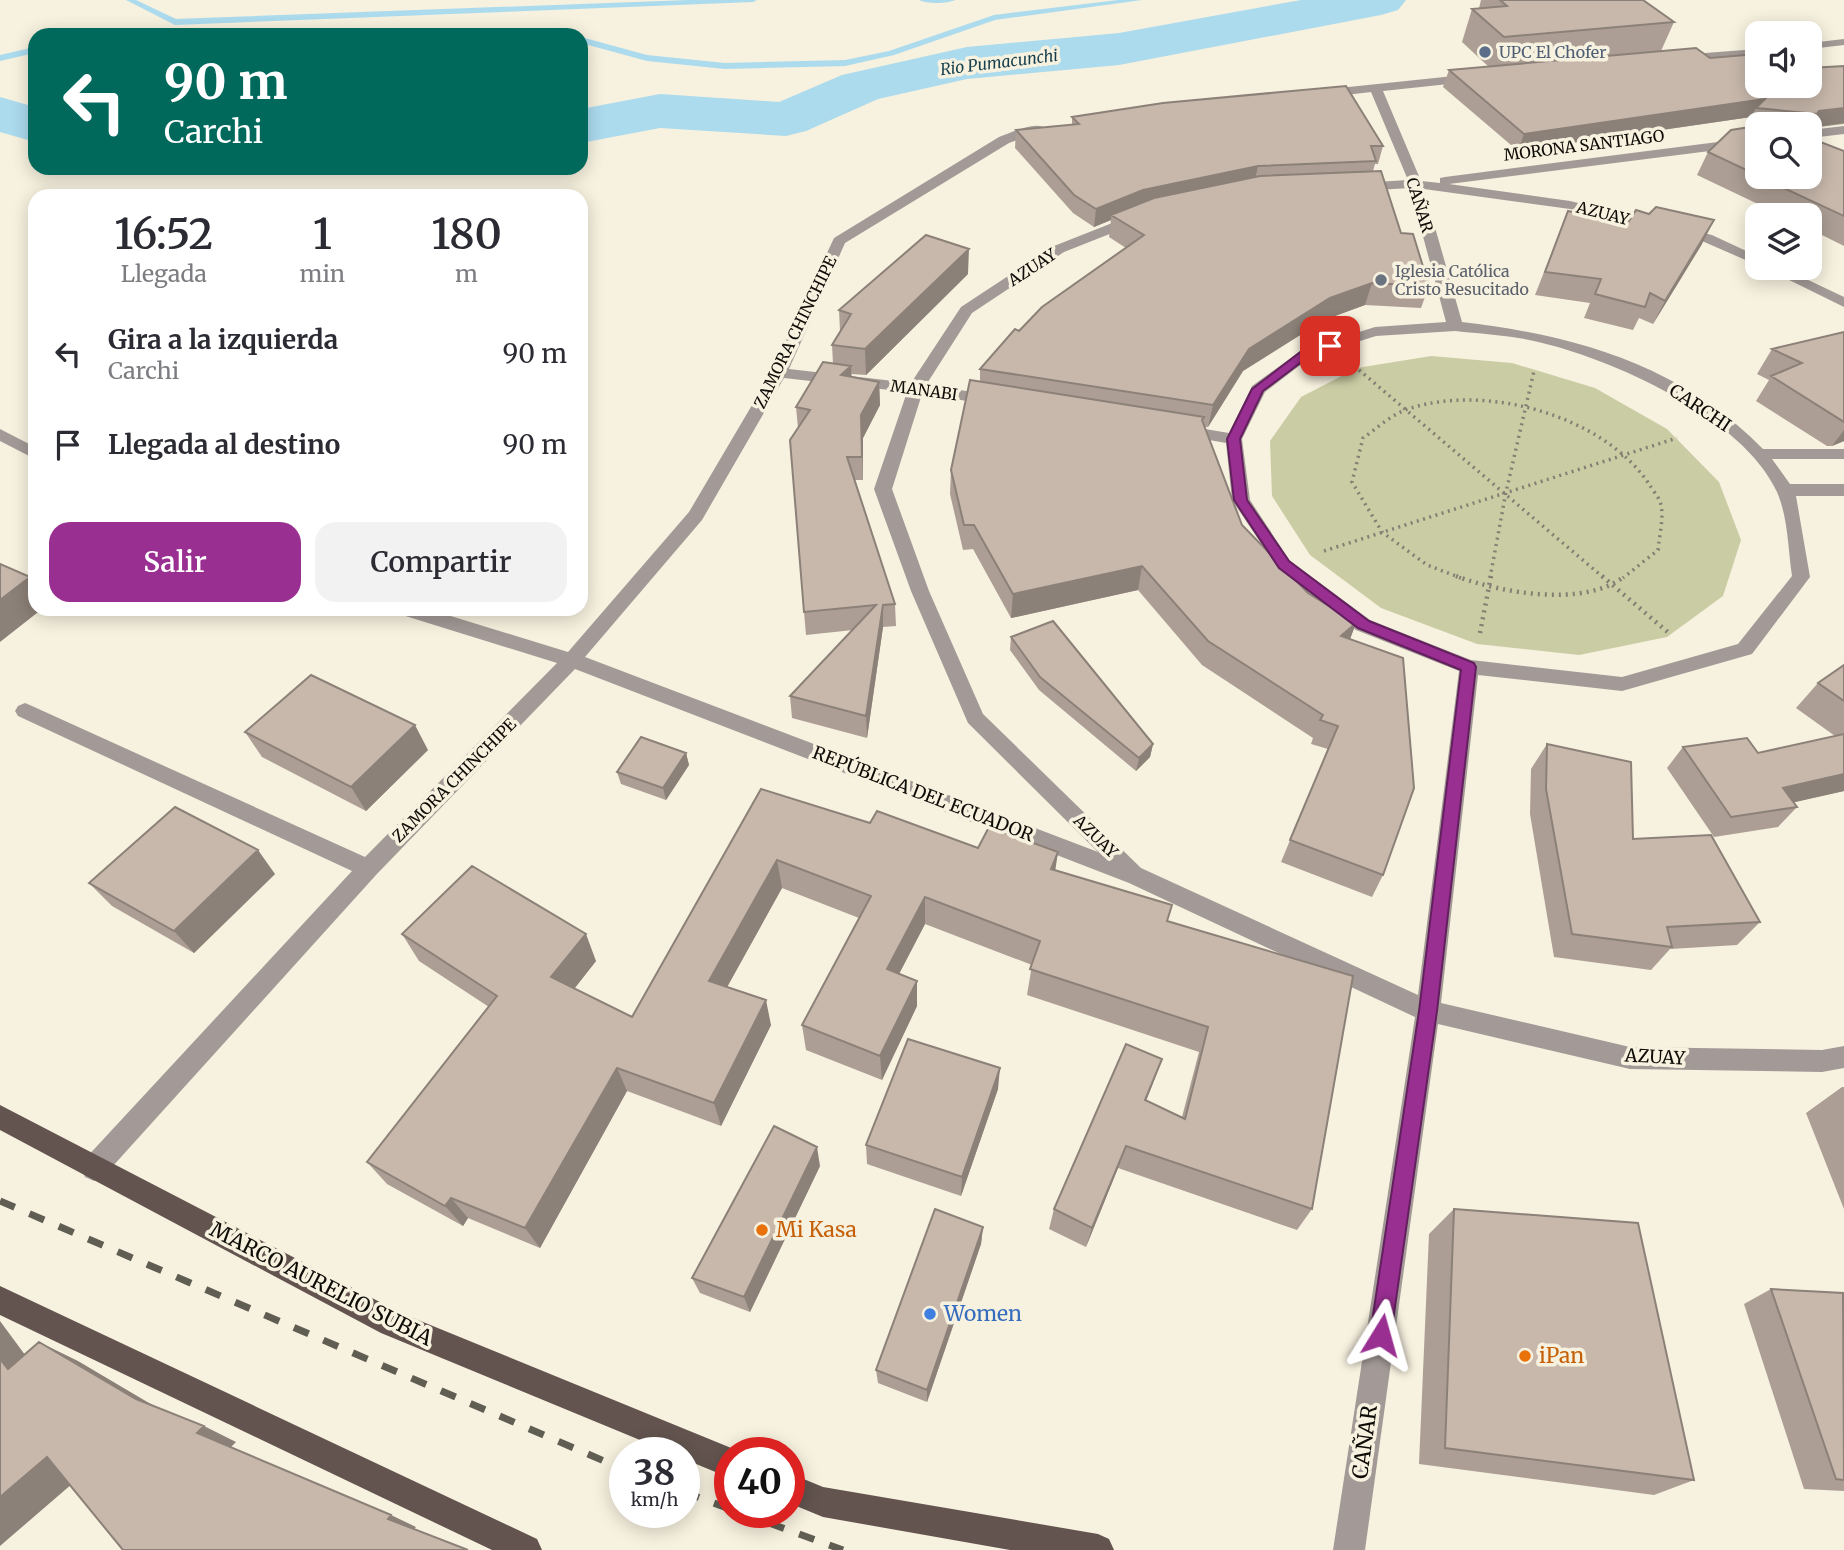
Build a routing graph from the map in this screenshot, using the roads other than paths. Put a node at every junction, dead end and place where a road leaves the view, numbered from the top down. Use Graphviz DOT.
graph roads {
  1 [pos="1844,42"];
  2 [pos="1822,45"];
  3 [pos="1745,53"];
  4 [pos="1664,61"];
  5 [pos="1485,77"];
  6 [pos="1375,87"];
  7 [pos="1308,96"];
  8 [pos="1052,128"];
  9 [pos="1844,130"];
  10 [pos="1822,133"];
  11 [pos="1822,137"];
  12 [pos="1844,142"];
  13 [pos="1745,143"];
  14 [pos="1416,184"];
  15 [pos="1349,187"];
  16 [pos="1146,214"];
  17 [pos="1745,255"];
  18 [pos="1797,280"];
  19 [pos="1844,303"];
  20 [pos="1455,326"];
  21 [pos="779,373"];
  22 [pos="916,388"];
  23 [pos="1008,403"];
  24 [pos="1168,428"];
  25 [pos="0,434"];
  26 [pos="1234,439"];
  27 [pos="28,450"];
  28 [pos="1759,454"];
  29 [pos="1844,454"];
  30 [pos="1786,490"];
  31 [pos="1844,490"];
  32 [pos="429,616"];
  33 [pos="572,660"];
  34 [pos="1469,667"];
  35 [pos="25,711"];
  36 [pos="368,868"];
  37 [pos="1137,876"];
  38 [pos="1428,1011"];
  39 [pos="1844,1058"];
  40 [pos="0,1117"];
  41 [pos="94,1168"];
  42 [pos="0,1300"];
  43 [pos="714,1456"];
  44 [pos="805,1495"];
  45 [pos="526,1550"];
  46 [pos="1098,1550"];
  47 [pos="1349,1550"];
  1 -- 2 [label="street"];
  3 -- 4 [label="street"];
  5 -- 6 [label="street"];
  6 -- 7 [label="street"];
  6 -- 14 [label="street, CAÑAR"];
  8 -- 21 [label="street, ZAMORA CHINCHIPE"];
  9 -- 10 [label="street"];
  11 -- 12 [label="street"];
  13 -- 14 [label="street, MORONA SANTIAGO"];
  14 -- 15 [label="street, AZUAY"];
  14 -- 17 [label="street, AZUAY"];
  14 -- 20 [label="street, CAÑAR"];
  16 -- 22 [label="street, AZUAY"];
  18 -- 19 [label="street"];
  20 -- 26 [label="street, CARCHI"];
  20 -- 28 [label="street, CARCHI"];
  21 -- 22 [label="street, MANABI"];
  21 -- 33 [label="street, ZAMORA CHINCHIPE"];
  22 -- 23 [label="street, MANABI"];
  22 -- 37 [label="street, AZUAY"];
  24 -- 26 [label="street"];
  25 -- 27 [label="street"];
  26 -- 34 [label="street, CARCHI"];
  28 -- 29 [label="street"];
  28 -- 30 [label="street, CARCHI"];
  30 -- 31 [label="street"];
  30 -- 34 [label="street, CARCHI"];
  32 -- 33 [label="street, REPÚBLICA DEL ECUADOR"];
  33 -- 36 [label="street, ZAMORA CHINCHIPE"];
  33 -- 37 [label="street, REPÚBLICA DEL ECUADOR"];
  34 -- 38 [label="street, CAÑAR"];
  35 -- 36 [label="street"];
  36 -- 41 [label="street, ZAMORA CHINCHIPE"];
  37 -- 38 [label="street, REPÚBLICA DEL ECUADOR"];
  38 -- 39 [label="street, AZUAY"];
  38 -- 47 [label="street, CAÑAR"];
  40 -- 41 [label="main road, MARCO AURELIO SUBIA"];
  41 -- 43 [label="main road, MARCO AURELIO SUBIA"];
  42 -- 45 [label="main road"];
  44 -- 46 [label="main road"];
}
